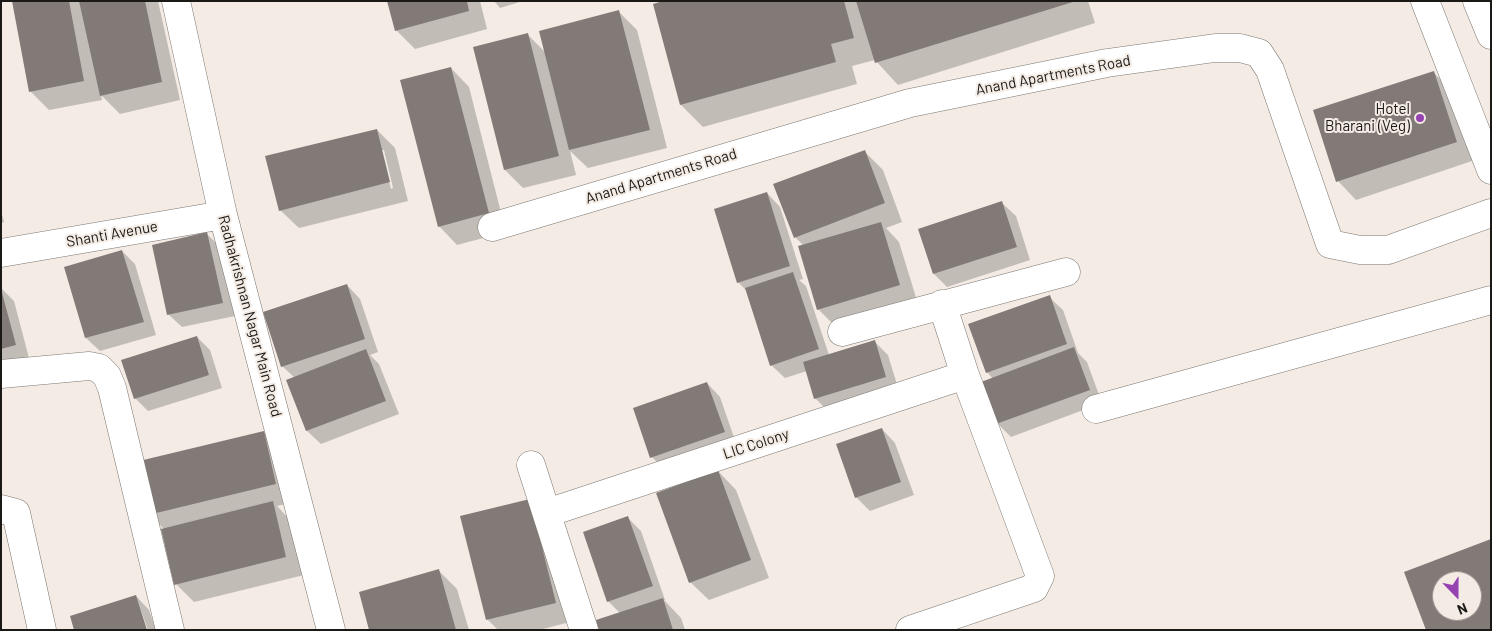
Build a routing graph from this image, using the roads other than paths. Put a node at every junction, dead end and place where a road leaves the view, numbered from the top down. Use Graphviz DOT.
graph roads {
  1 [pos="176,1"];
  2 [pos="1425,1"];
  3 [pos="1478,1"];
  4 [pos="1491,35"];
  5 [pos="1491,170"];
  6 [pos="1491,213"];
  7 [pos="223,215"];
  8 [pos="492,227"];
  9 [pos="1,254"];
  10 [pos="1066,272"];
  11 [pos="1491,300"];
  12 [pos="942,304"];
  13 [pos="842,332"];
  14 [pos="1,374"];
  15 [pos="965,375"];
  16 [pos="1096,409"];
  17 [pos="531,465"];
  18 [pos="1,509"];
  19 [pos="547,513"];
  20 [pos="42,630"];
  21 [pos="170,630"];
  22 [pos="331,630"];
  23 [pos="584,630"];
  24 [pos="910,630"];
  1 -- 7 [label="street, Radhakrishnan Nagar Main Road"];
  2 -- 5 [label="street"];
  3 -- 4 [label="street"];
  6 -- 8 [label="street, Anand Apartments Road"];
  7 -- 9 [label="street, Shanti Avenue"];
  7 -- 22 [label="street, Radhakrishnan Nagar Main Road"];
  10 -- 12 [label="street"];
  11 -- 16 [label="street"];
  12 -- 13 [label="street"];
  12 -- 15 [label="street"];
  14 -- 21 [label="street"];
  15 -- 19 [label="street, LIC Colony"];
  15 -- 24 [label="street"];
  17 -- 19 [label="street"];
  18 -- 20 [label="street"];
  19 -- 23 [label="street"];
}
